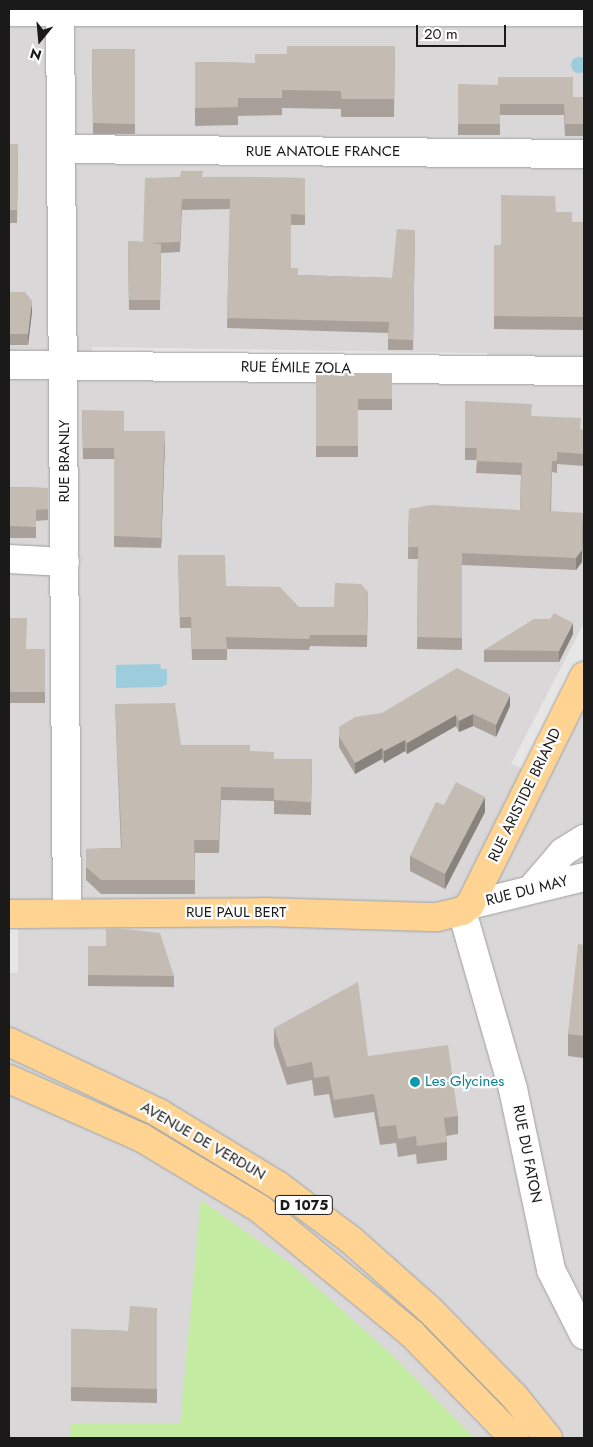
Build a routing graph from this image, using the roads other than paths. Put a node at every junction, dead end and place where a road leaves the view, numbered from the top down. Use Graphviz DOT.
graph roads {
  1 [pos="60,10"];
  2 [pos="9,12"];
  3 [pos="584,12"];
  4 [pos="62,149"];
  5 [pos="584,154"];
  6 [pos="9,365"];
  7 [pos="64,365"];
  8 [pos="584,371"];
  9 [pos="9,559"];
  10 [pos="65,562"];
  11 [pos="584,676"];
  12 [pos="584,839"];
  13 [pos="584,877"];
  14 [pos="533,887"];
  15 [pos="466,908"];
  16 [pos="67,913"];
  17 [pos="9,914"];
  18 [pos="9,1042"];
  19 [pos="9,1079"];
  20 [pos="584,1335"];
  21 [pos="514,1438"];
  22 [pos="548,1438"];
  1 -- 2 [label="street"];
  1 -- 3 [label="street"];
  1 -- 4 [label="street, RUE BRANLY"];
  4 -- 5 [label="street, RUE ANATOLE FRANCE"];
  4 -- 7 [label="street, RUE BRANLY"];
  6 -- 7 [label="street, RUE ÉMILE ZOLA"];
  7 -- 8 [label="street, RUE ÉMILE ZOLA"];
  7 -- 10 [label="street, RUE BRANLY"];
  9 -- 10 [label="street"];
  10 -- 16 [label="street, RUE BRANLY"];
  11 -- 15 [label="main road, RUE ARISTIDE BRIAND"];
  12 -- 14 [label="street"];
  13 -- 14 [label="street, RUE DU MAY"];
  14 -- 15 [label="street, RUE DU MAY"];
  15 -- 16 [label="main road, RUE PAUL BERT"];
  15 -- 20 [label="street, RUE DU FATON"];
  16 -- 17 [label="main road, RUE PAUL BERT"];
  18 -- 22 [label="main road, AVENUE DE VERDUN / D 1075"];
  19 -- 21 [label="main road, AVENUE DE VERDUN / D 1075"];
}
